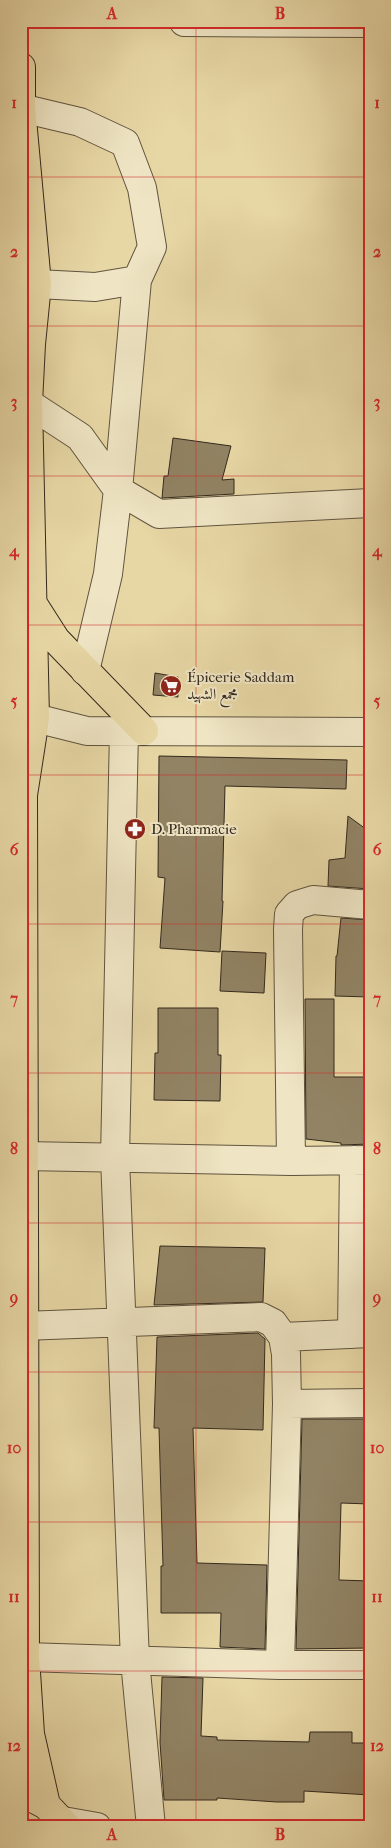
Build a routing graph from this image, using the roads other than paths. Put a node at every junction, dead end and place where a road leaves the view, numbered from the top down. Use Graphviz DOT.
graph roads {
  1 [pos="184,22"];
  2 [pos="370,23"];
  3 [pos="21,67"];
  4 [pos="22,108"];
  5 [pos="137,280"];
  6 [pos="37,284"];
  7 [pos="28,403"];
  8 [pos="118,490"];
  9 [pos="370,503"];
  10 [pos="33,604"];
  11 [pos="85,671"];
  12 [pos="35,718"];
  13 [pos="134,731"];
  14 [pos="370,732"];
  15 [pos="370,905"];
  16 [pos="23,1156"];
  17 [pos="115,1158"];
  18 [pos="362,1160"];
  19 [pos="291,1161"];
  20 [pos="122,1322"];
  21 [pos="23,1326"];
  22 [pos="361,1333"];
  23 [pos="283,1337"];
  24 [pos="370,1403"];
  25 [pos="287,1404"];
  26 [pos="25,1657"];
  27 [pos="135,1661"];
  28 [pos="280,1665"];
  29 [pos="370,1665"];
  30 [pos="21,1792"];
  31 [pos="58,1818"];
  32 [pos="97,1827"];
  33 [pos="151,1827"];
  1 -- 2 [label="street"];
  3 -- 4 [label="highway"];
  4 -- 5 [label="street"];
  4 -- 6 [label="highway"];
  5 -- 6 [label="street"];
  5 -- 8 [label="street"];
  6 -- 7 [label="highway"];
  7 -- 8 [label="street"];
  7 -- 10 [label="highway"];
  8 -- 9 [label="street"];
  8 -- 11 [label="street"];
  10 -- 11 [label="highway"];
  10 -- 12 [label="highway"];
  11 -- 13 [label="highway"];
  12 -- 13 [label="street"];
  12 -- 16 [label="highway"];
  13 -- 14 [label="street"];
  13 -- 17 [label="street"];
  15 -- 19 [label="street"];
  16 -- 17 [label="street"];
  16 -- 21 [label="highway"];
  17 -- 19 [label="street"];
  17 -- 20 [label="street"];
  18 -- 19 [label="street"];
  18 -- 22 [label="street"];
  20 -- 21 [label="street"];
  20 -- 23 [label="street"];
  20 -- 27 [label="street"];
  21 -- 26 [label="highway"];
  22 -- 23 [label="street"];
  23 -- 25 [label="street"];
  24 -- 25 [label="street"];
  25 -- 28 [label="street"];
  26 -- 27 [label="street"];
  26 -- 31 [label="highway"];
  27 -- 28 [label="street"];
  27 -- 33 [label="street"];
  28 -- 29 [label="street"];
  30 -- 31 [label="highway"];
  31 -- 32 [label="street"];
}
